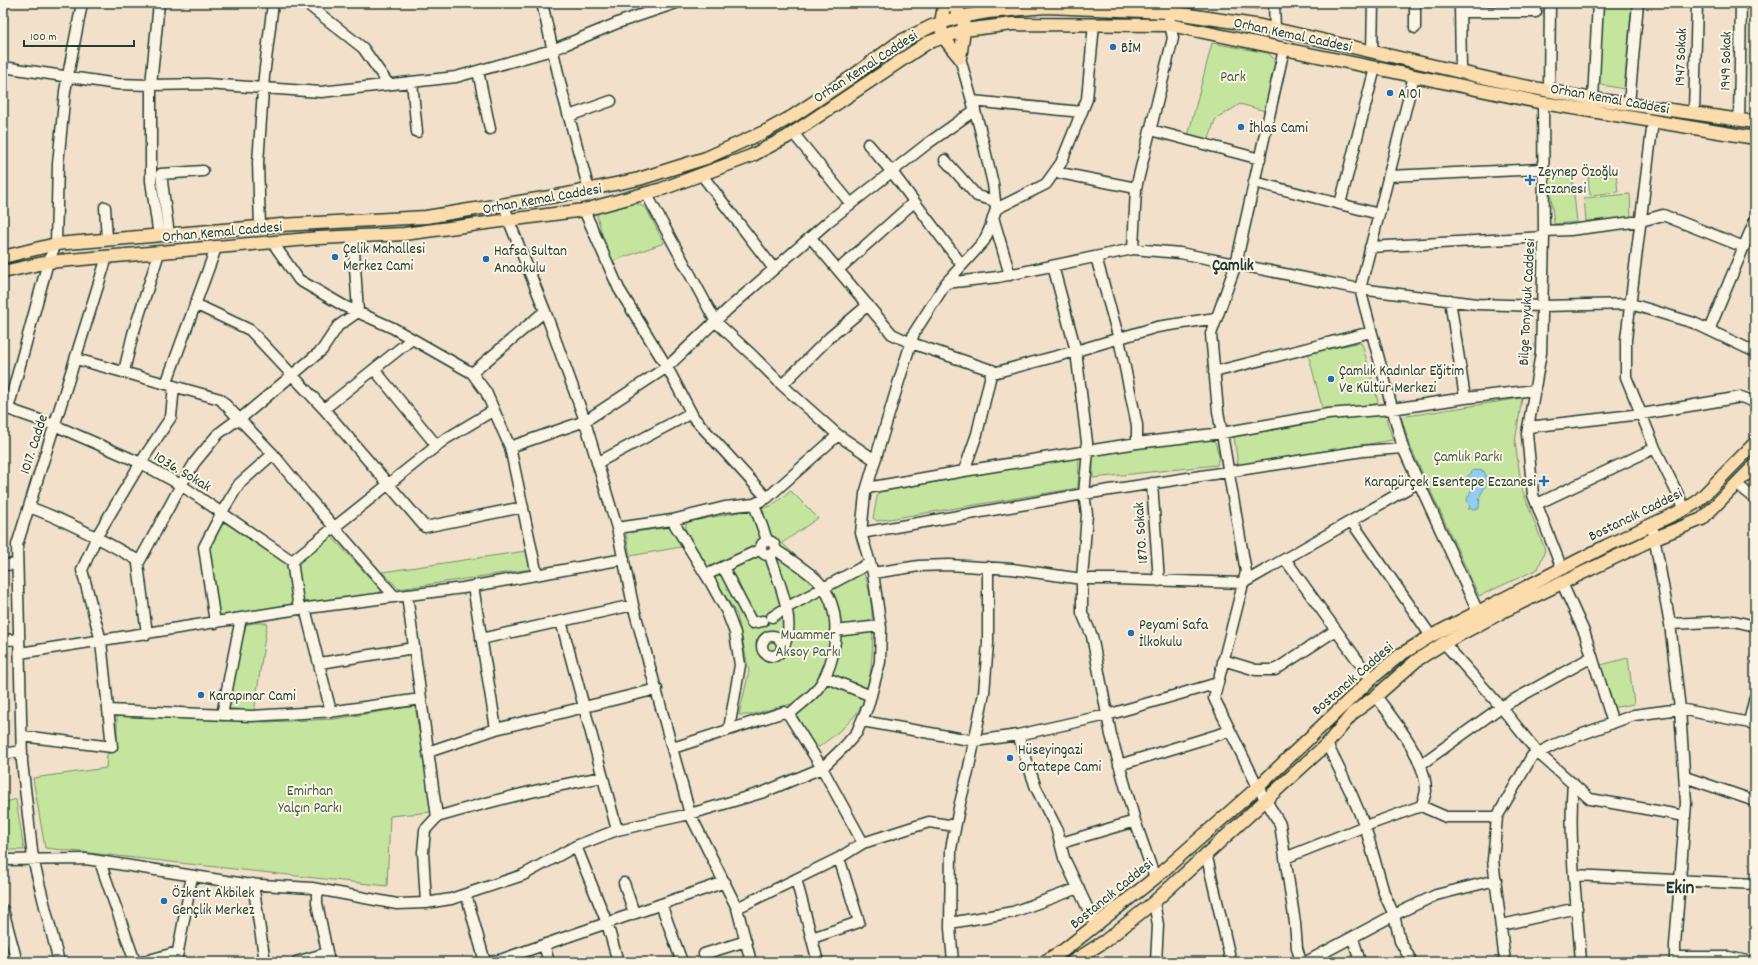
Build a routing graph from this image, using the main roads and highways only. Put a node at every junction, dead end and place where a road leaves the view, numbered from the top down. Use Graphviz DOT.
graph roads {
  1 [pos="945,3"];
  2 [pos="950,3"];
  3 [pos="1063,5"];
  4 [pos="1168,7"];
  5 [pos="963,23"];
  6 [pos="941,30"];
  7 [pos="1549,89"];
  8 [pos="1543,103"];
  9 [pos="1755,122"];
  10 [pos="1755,138"];
  11 [pos="3,257"];
  12 [pos="3,272"];
  13 [pos="1755,443"];
  14 [pos="1755,465"];
  15 [pos="1044,962"];
  16 [pos="1072,962"];
  1 -- 6 [label="main road"];
  2 -- 5 [label="main road"];
  3 -- 4 [label="main road, Orhan Kemal Caddesi"];
  3 -- 5 [label="main road, Orhan Kemal Caddesi"];
  4 -- 7 [label="main road, Orhan Kemal Caddesi"];
  5 -- 6 [label="main road, Orhan Kemal Caddesi"];
  5 -- 6 [label="main road"];
  5 -- 8 [label="main road, Orhan Kemal Caddesi"];
  6 -- 11 [label="main road, Orhan Kemal Caddesi"];
  6 -- 12 [label="main road, Orhan Kemal Caddesi"];
  7 -- 8 [label="main road"];
  7 -- 9 [label="main road, Orhan Kemal Caddesi"];
  8 -- 10 [label="main road, Orhan Kemal Caddesi"];
  13 -- 15 [label="main road, Bostancık Caddesi"];
  14 -- 16 [label="main road, Bostancık Caddesi"];
}
